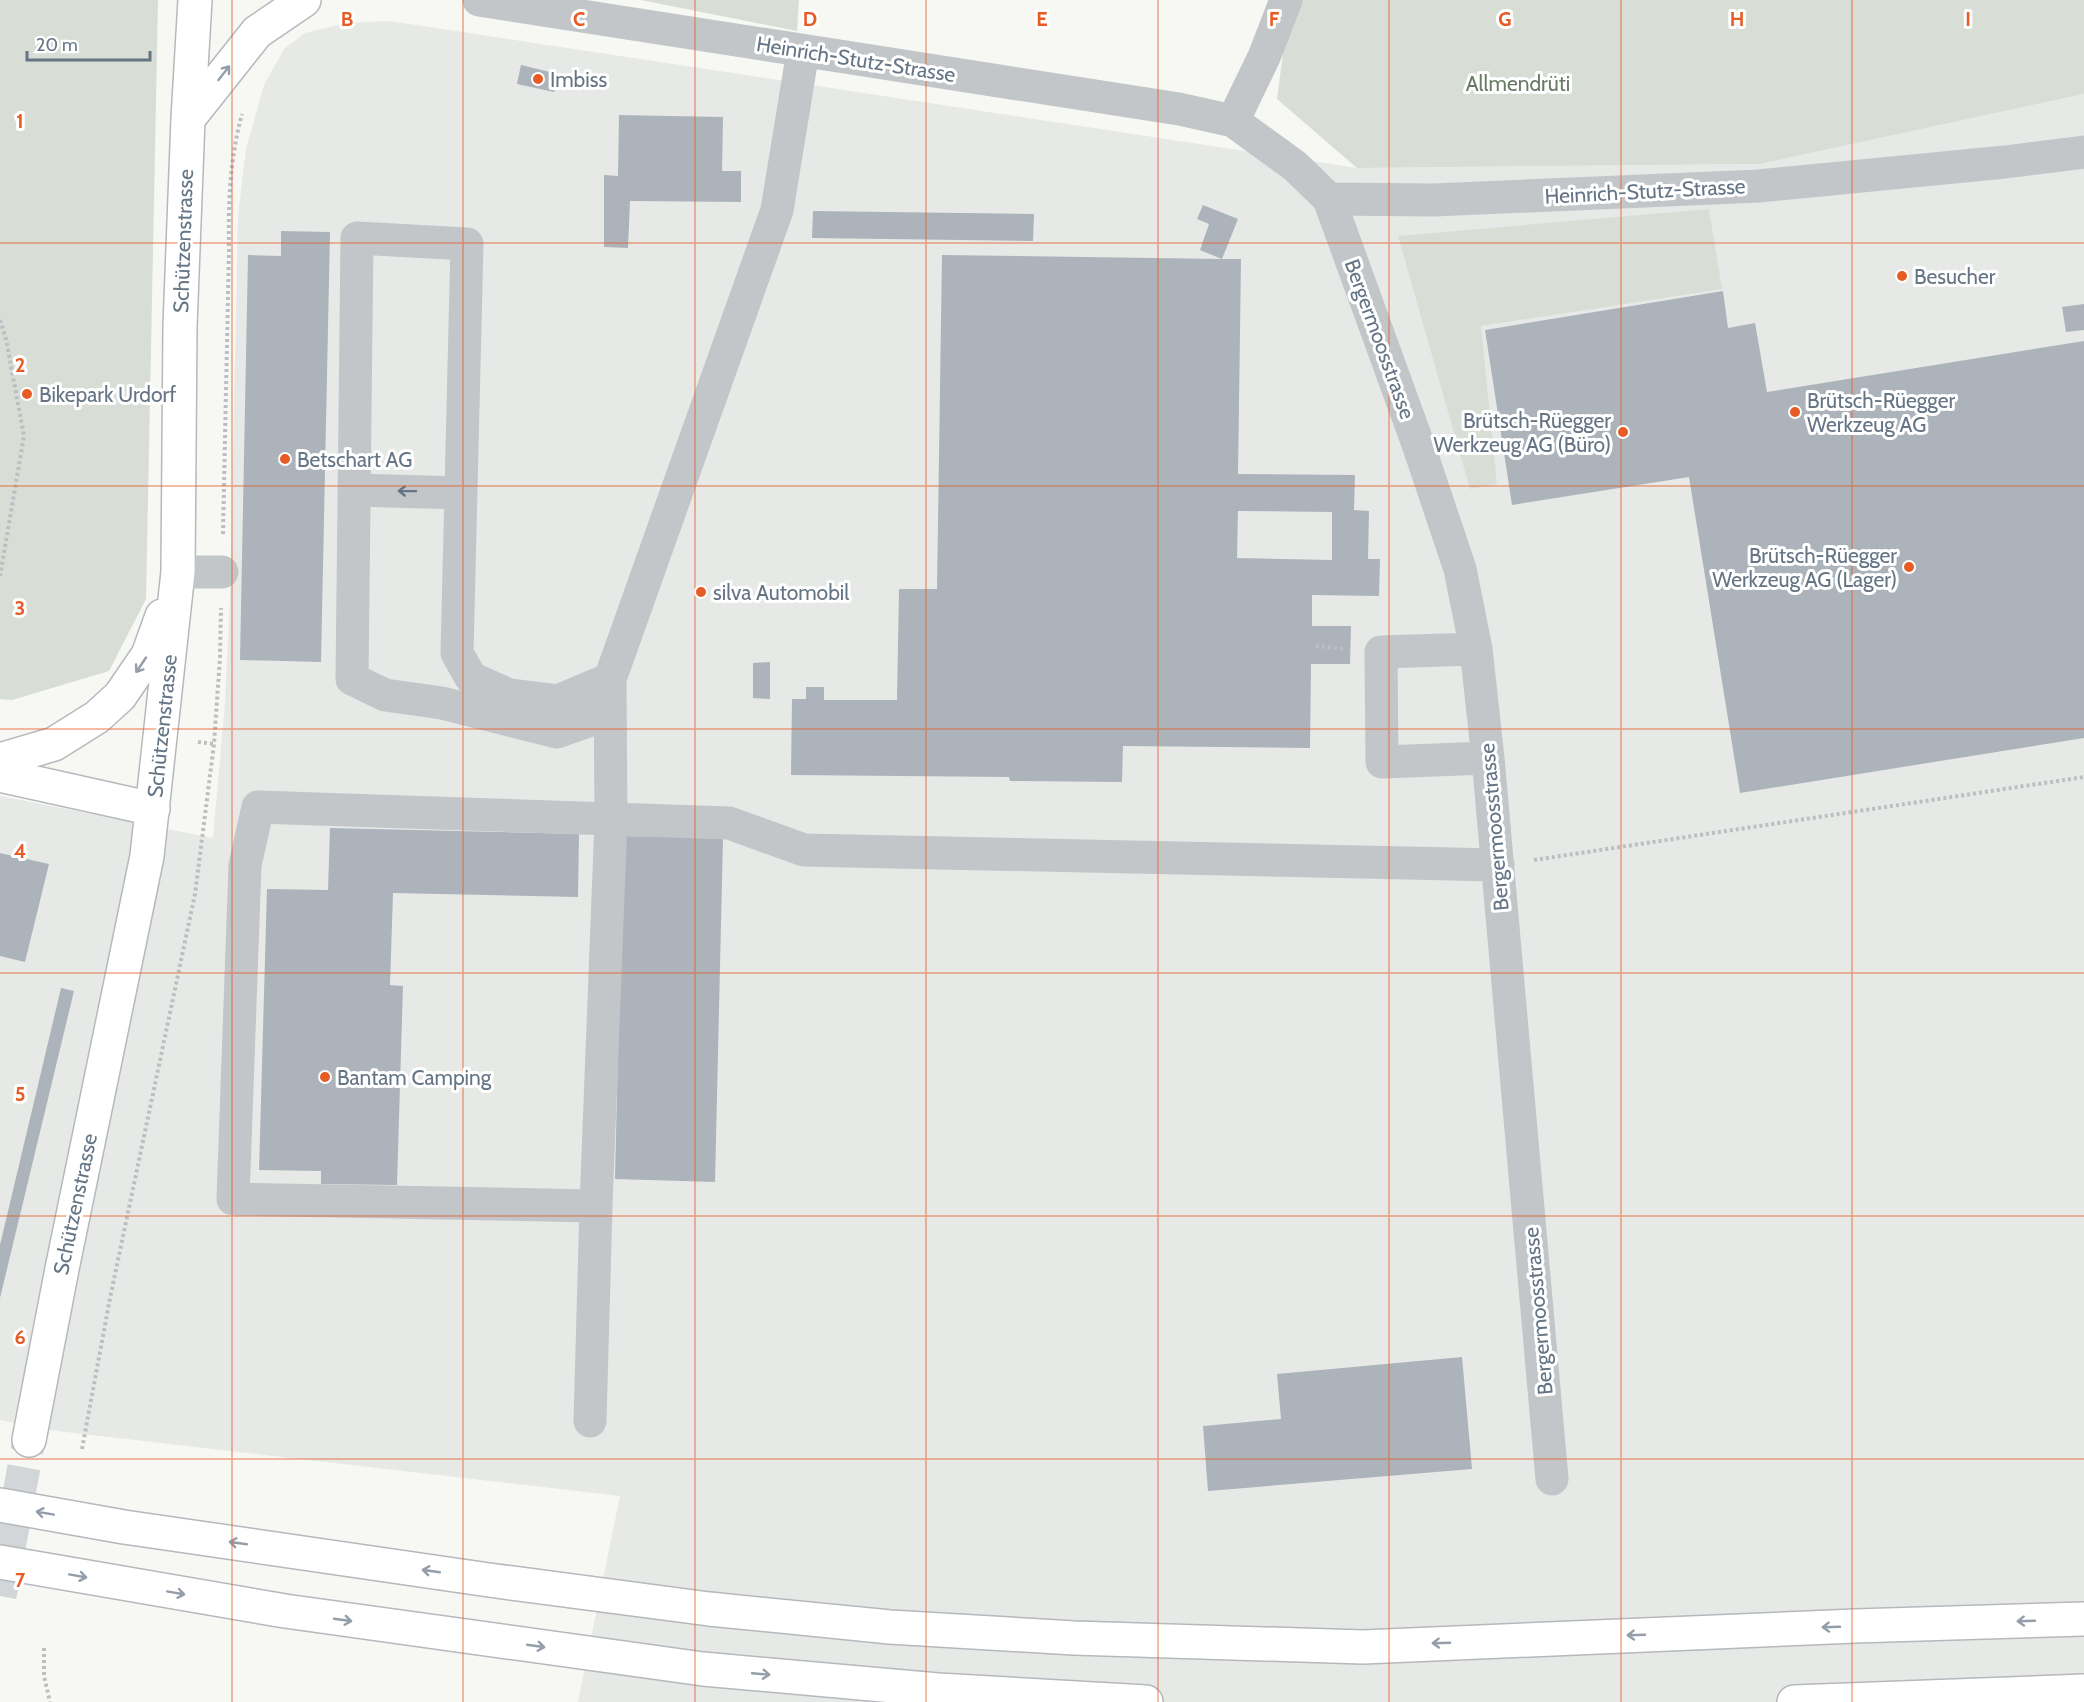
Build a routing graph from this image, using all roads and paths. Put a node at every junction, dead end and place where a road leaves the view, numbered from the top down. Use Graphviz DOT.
graph roads {
  1 [pos="195,0"];
  2 [pos="304,0"];
  3 [pos="479,0"];
  4 [pos="1286,0"];
  5 [pos="802,51"];
  6 [pos="188,119"];
  7 [pos="1233,122"];
  8 [pos="2084,152"];
  9 [pos="1329,199"];
  10 [pos="0,320"];
  11 [pos="354,490"];
  12 [pos="461,493"];
  13 [pos="178,572"];
  14 [pos="222,572"];
  15 [pos="0,576"];
  16 [pos="1476,649"];
  17 [pos="610,679"];
  18 [pos="195,742"];
  19 [pos="214,744"];
  20 [pos="1488,758"];
  21 [pos="0,760"];
  22 [pos="0,775"];
  23 [pos="2084,777"];
  24 [pos="153,808"];
  25 [pos="611,819"];
  26 [pos="1498,865"];
  27 [pos="596,1206"];
  28 [pos="590,1421"];
  29 [pos="30,1440"];
  30 [pos="1552,1479"];
  31 [pos="0,1505"];
  32 [pos="0,1562"];
  33 [pos="2084,1619"];
  34 [pos="44,1648"];
  35 [pos="2084,1692"];
  36 [pos="50,1702"];
  37 [pos="1146,1702"];
  38 [pos="1794,1702"];
  1 -- 6 [label="main road, Schützenstrasse"];
  6 -- 2 [label="main road, one-way"];
  3 -- 5 [label="street, Heinrich-Stutz-Strasse"];
  4 -- 7 [label="street"];
  5 -- 7 [label="street, Heinrich-Stutz-Strasse"];
  5 -- 17 [label="street"];
  6 -- 13 [label="main road, Schützenstrasse"];
  7 -- 9 [label="street, Heinrich-Stutz-Strasse"];
  8 -- 9 [label="street, Heinrich-Stutz-Strasse"];
  9 -- 16 [label="street, Bergermoosstrasse"];
  10 -- 15 [label="path"];
  12 -- 11 [label="street, one-way"];
  11 -- 12 [label="street"];
  11 -- 17 [label="street"];
  12 -- 17 [label="street"];
  13 -- 14 [label="street"];
  13 -- 21 [label="main road, one-way"];
  13 -- 24 [label="main road, Schützenstrasse"];
  16 -- 20 [label="street, Bergermoosstrasse"];
  16 -- 20 [label="street"];
  17 -- 25 [label="street"];
  18 -- 19 [label="path"];
  20 -- 26 [label="street, Bergermoosstrasse"];
  22 -- 24 [label="main road"];
  23 -- 26 [label="path"];
  24 -- 29 [label="main road, Schützenstrasse"];
  25 -- 26 [label="street"];
  25 -- 27 [label="street"];
  25 -- 27 [label="street"];
  26 -- 30 [label="street, Bergermoosstrasse"];
  27 -- 28 [label="street"];
  33 -- 31 [label="main road, one-way"];
  32 -- 37 [label="main road, one-way"];
  34 -- 36 [label="path"];
  35 -- 38 [label="main road"];
}
